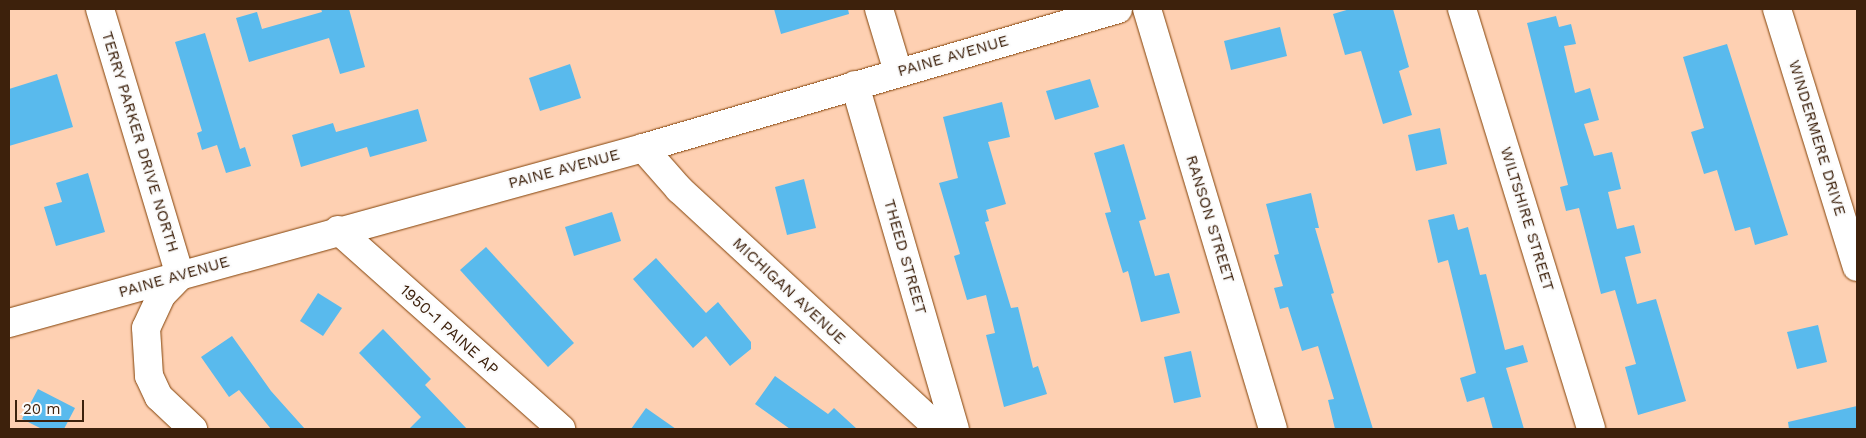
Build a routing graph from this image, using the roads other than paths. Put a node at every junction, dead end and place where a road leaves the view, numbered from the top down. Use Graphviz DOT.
graph roads {
  1 [pos="100,9"];
  2 [pos="879,9"];
  3 [pos="1118,9"];
  4 [pos="1147,9"];
  5 [pos="1462,9"];
  6 [pos="1777,9"];
  7 [pos="898,72"];
  8 [pos="855,86"];
  9 [pos="643,148"];
  10 [pos="338,230"];
  11 [pos="1857,268"];
  12 [pos="180,276"];
  13 [pos="9,323"];
  14 [pos="193,429"];
  15 [pos="561,429"];
  16 [pos="939,429"];
  17 [pos="955,429"];
  18 [pos="1274,429"];
  19 [pos="1591,429"];
  1 -- 12 [label="street, TERRY PARKER DRIVE NORTH"];
  2 -- 7 [label="street"];
  3 -- 7 [label="street, PAINE AVENUE"];
  4 -- 18 [label="street, RANSON STREET"];
  5 -- 19 [label="street, WILTSHIRE STREET"];
  6 -- 11 [label="street, WINDERMERE DRIVE"];
  7 -- 8 [label="street, PAINE AVENUE"];
  8 -- 9 [label="street, PAINE AVENUE"];
  8 -- 17 [label="street, THEED STREET"];
  9 -- 10 [label="street, PAINE AVENUE"];
  9 -- 16 [label="street, MICHIGAN AVENUE"];
  10 -- 12 [label="street, PAINE AVENUE"];
  10 -- 15 [label="street, 1950-1 PAINE AP"];
  12 -- 13 [label="street, PAINE AVENUE"];
  12 -- 14 [label="street"];
}
